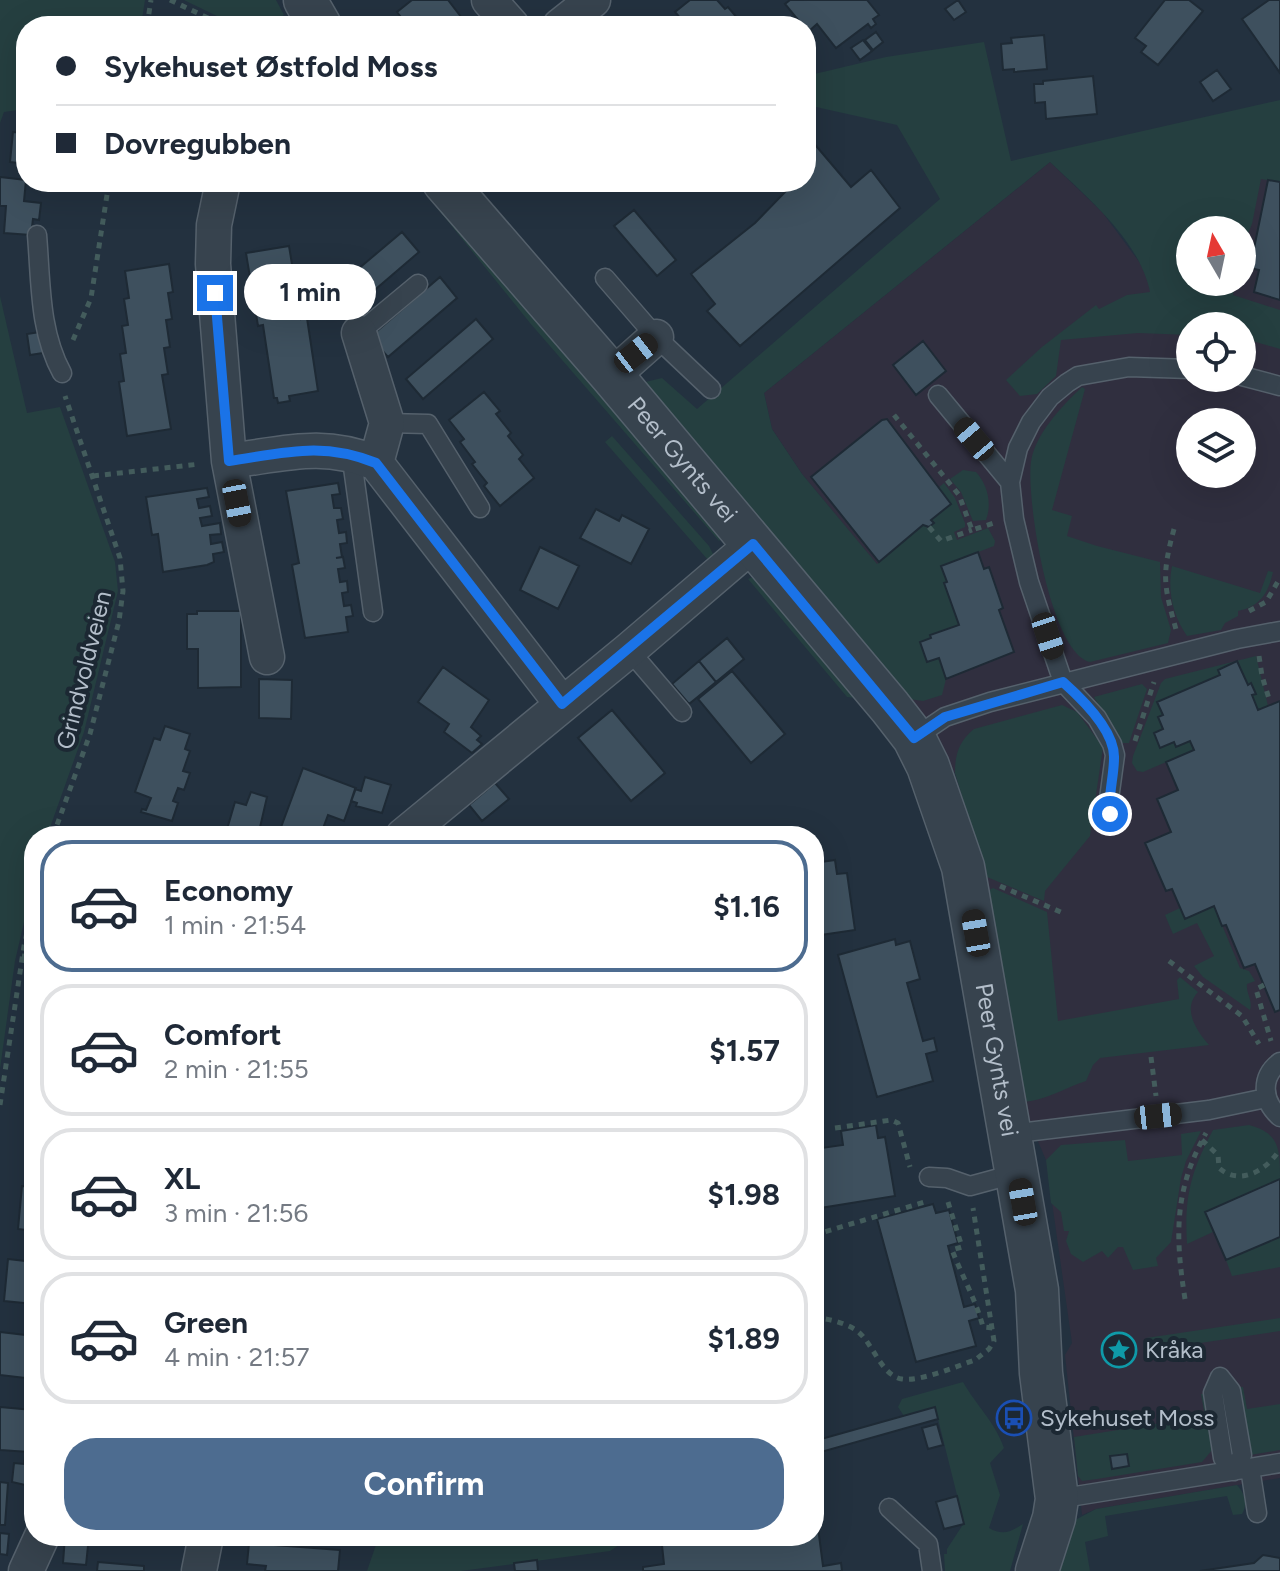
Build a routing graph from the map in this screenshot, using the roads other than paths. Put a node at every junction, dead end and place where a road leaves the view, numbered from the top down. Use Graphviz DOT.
graph roads {
  1 [pos="489,0"];
  2 [pos="593,0"];
  3 [pos="503,16"];
  4 [pos="573,16"];
  5 [pos="221,192"];
  6 [pos="453,192"];
  7 [pos="37,235"];
  8 [pos="605,278"];
  9 [pos="418,284"];
  10 [pos="359,333"];
  11 [pos="656,337"];
  12 [pos="1176,369"];
  13 [pos="62,373"];
  14 [pos="612,376"];
  15 [pos="1256,380"];
  16 [pos="1280,386"];
  17 [pos="711,389"];
  18 [pos="938,395"];
  19 [pos="387,423"];
  20 [pos="364,458"];
  21 [pos="229,461"];
  22 [pos="1010,482"];
  23 [pos="480,508"];
  24 [pos="753,544"];
  25 [pos="373,612"];
  26 [pos="1280,631"];
  27 [pos="629,650"];
  28 [pos="267,657"];
  29 [pos="1063,682"];
  30 [pos="562,704"];
  31 [pos="682,712"];
  32 [pos="914,738"];
  33 [pos="1110,814"];
  34 [pos="415,826"];
  35 [pos="1280,1062"];
  36 [pos="1266,1098"];
  37 [pos="1280,1117"];
  38 [pos="1014,1154"];
  39 [pos="919,1181"];
  40 [pos="1280,1463"];
  41 [pos="1242,1469"];
  42 [pos="1057,1499"];
  43 [pos="889,1508"];
  44 [pos="1257,1513"];
  45 [pos="37,1546"];
  46 [pos="204,1546"];
  47 [pos="26,1571"];
  48 [pos="199,1571"];
  49 [pos="932,1571"];
  50 [pos="1037,1571"];
  1 -- 3 [label="street"];
  2 -- 4 [label="street"];
  5 -- 21 [label="street"];
  6 -- 14 [label="street, Peer Gynts vei"];
  7 -- 13 [label="lane"];
  8 -- 11 [label="lane"];
  9 -- 10 [label="lane"];
  10 -- 19 [label="street"];
  11 -- 14 [label="street, Peer Gynts vei"];
  11 -- 17 [label="lane"];
  12 -- 22 [label="lane"];
  14 -- 24 [label="street, Peer Gynts vei"];
  15 -- 16 [label="lane"];
  18 -- 22 [label="lane"];
  19 -- 20 [label="street"];
  19 -- 23 [label="lane"];
  20 -- 21 [label="street"];
  20 -- 25 [label="lane"];
  20 -- 30 [label="street"];
  21 -- 28 [label="street"];
  22 -- 29 [label="lane"];
  24 -- 27 [label="street"];
  24 -- 32 [label="street, Peer Gynts vei"];
  26 -- 29 [label="lane"];
  27 -- 30 [label="street"];
  27 -- 31 [label="lane"];
  29 -- 32 [label="lane"];
  29 -- 33 [label="lane"];
  30 -- 34 [label="street"];
  32 -- 38 [label="street, Peer Gynts vei"];
  35 -- 36 [label="lane"];
  36 -- 37 [label="lane"];
  36 -- 38 [label="lane"];
  38 -- 39 [label="lane"];
  38 -- 42 [label="street, Peer Gynts vei"];
  40 -- 41 [label="lane"];
  41 -- 42 [label="lane"];
  41 -- 44 [label="lane"];
  42 -- 50 [label="street, Peer Gynts vei"];
  43 -- 49 [label="lane"];
  45 -- 47 [label="street"];
  46 -- 48 [label="street"];
}
